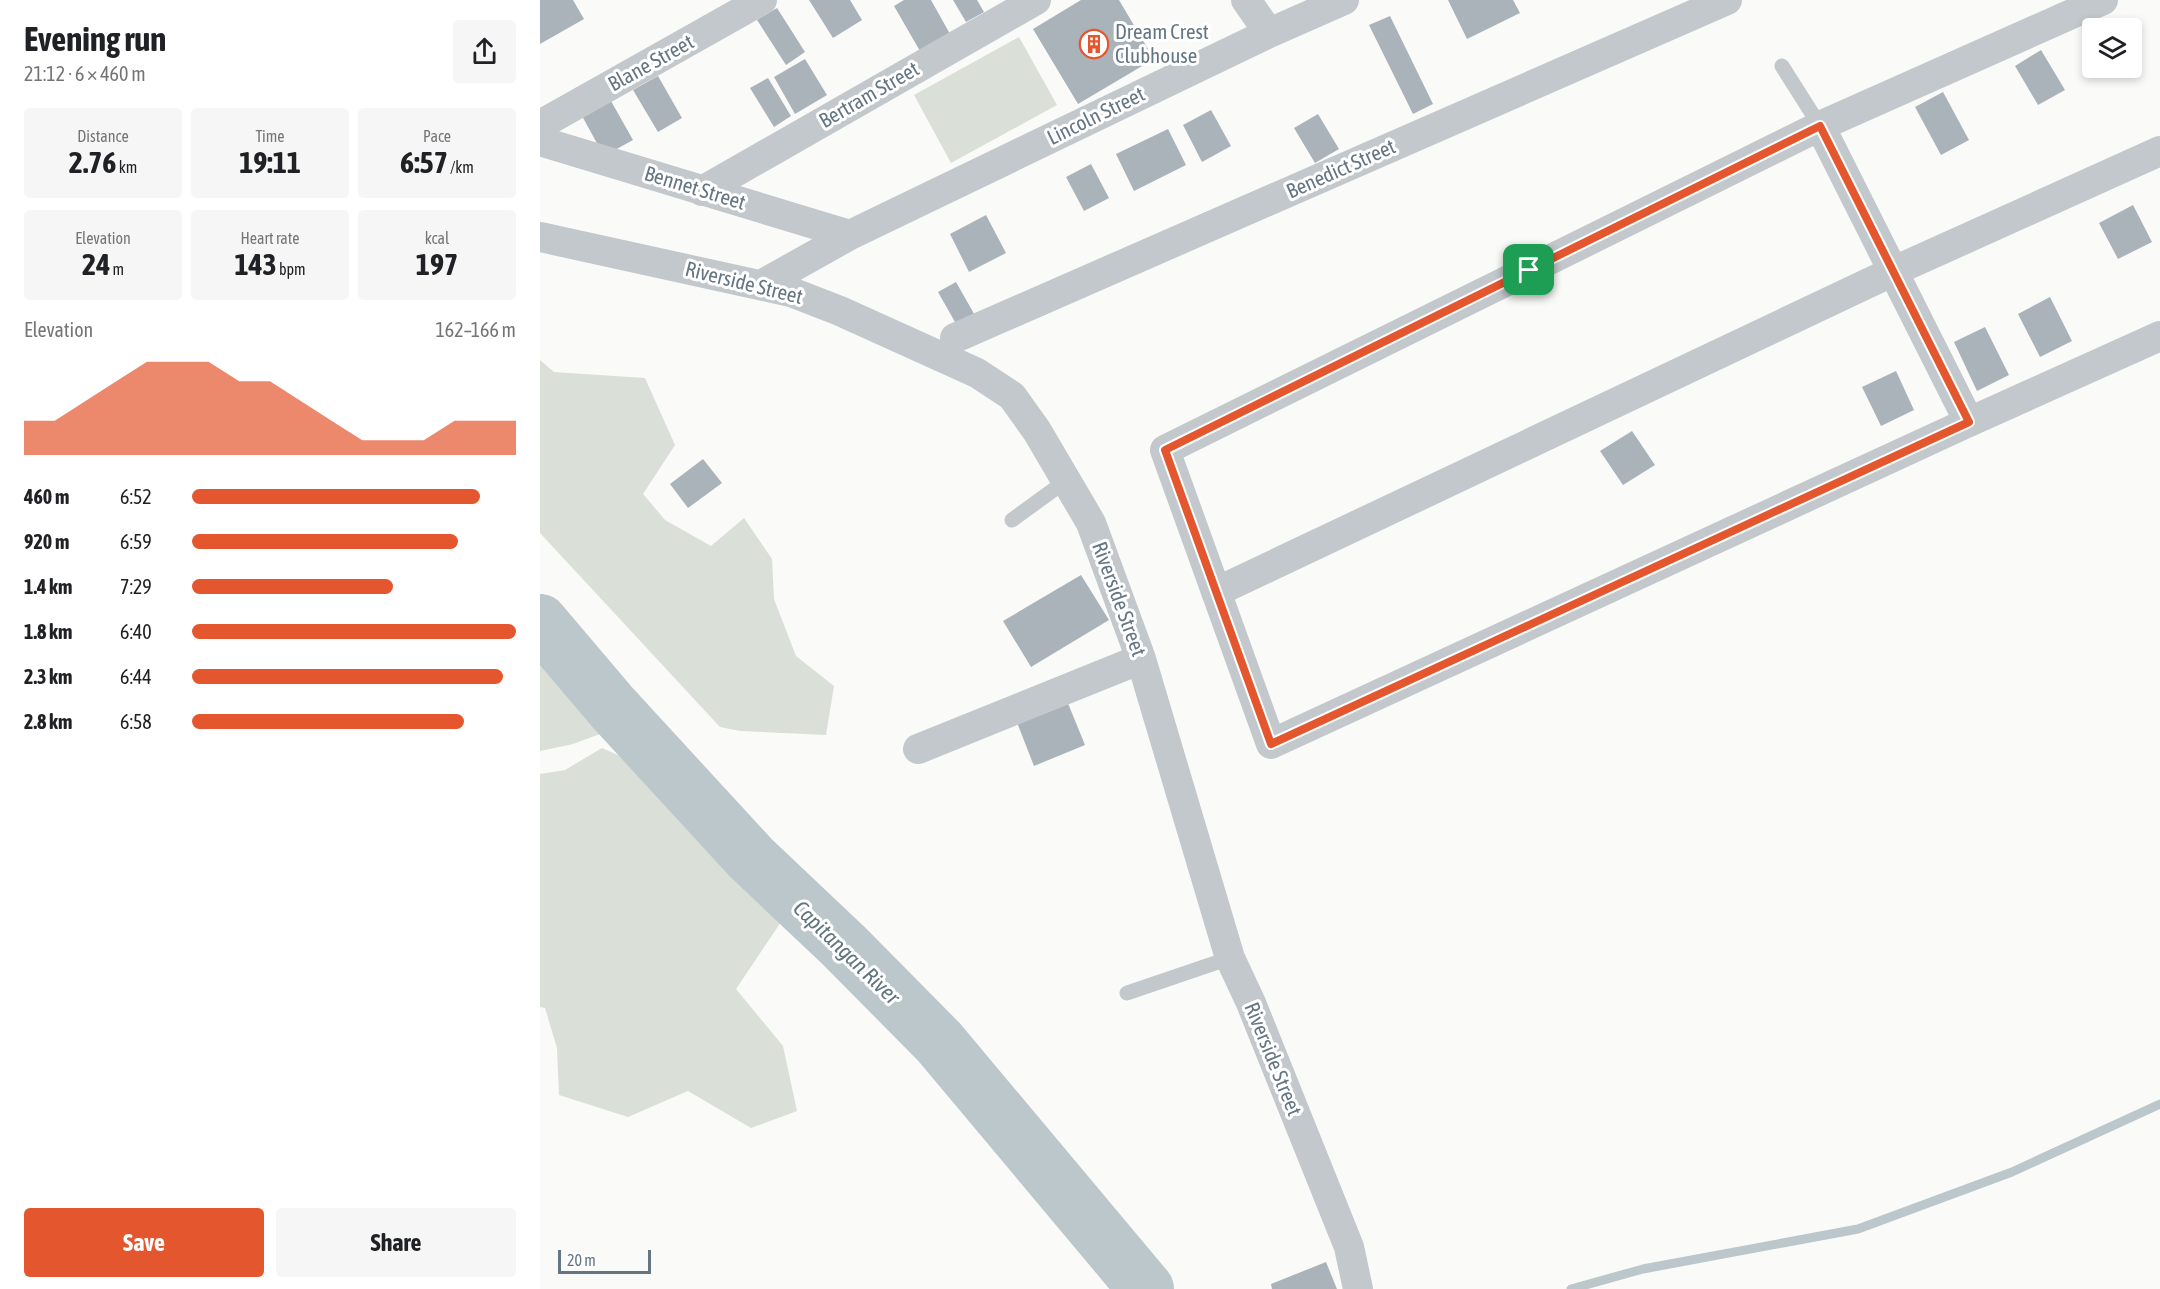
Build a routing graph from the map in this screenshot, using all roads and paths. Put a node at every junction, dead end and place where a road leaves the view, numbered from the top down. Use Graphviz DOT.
graph roads {
  1 [pos="762,0"];
  2 [pos="1036,0"];
  3 [pos="1246,0"];
  4 [pos="1344,0"];
  5 [pos="1727,0"];
  6 [pos="2103,0"];
  7 [pos="1269,33"];
  8 [pos="1782,66"];
  9 [pos="540,125"];
  10 [pos="1820,126"];
  11 [pos="540,141"];
  12 [pos="2160,151"];
  13 [pos="702,190"];
  14 [pos="850,235"];
  15 [pos="540,237"];
  16 [pos="1894,271"];
  17 [pos="761,285"];
  18 [pos="2160,336"];
  19 [pos="955,338"];
  20 [pos="1969,422"];
  21 [pos="1067,480"];
  22 [pos="1012,520"];
  23 [pos="1216,592"];
  24 [pos="1141,659"];
  25 [pos="918,749"];
  26 [pos="1230,958"];
  27 [pos="1127,993"];
  28 [pos="1358,1289"];
  1 -- 9 [label="street, Blane Street"];
  2 -- 13 [label="street, Bertram Street"];
  3 -- 7 [label="street"];
  4 -- 7 [label="street, Lincoln Street"];
  5 -- 19 [label="street, Benedict Street"];
  6 -- 10 [label="street"];
  7 -- 14 [label="street, Lincoln Street"];
  8 -- 10 [label="lane"];
  10 -- 16 [label="street"];
  10 -- 23 [label="street"];
  11 -- 13 [label="street, Bennet Street"];
  12 -- 16 [label="street"];
  13 -- 14 [label="street, Bennet Street"];
  14 -- 17 [label="street, Lincoln Street"];
  15 -- 17 [label="street, Riverside Street"];
  16 -- 20 [label="street"];
  16 -- 23 [label="street"];
  17 -- 21 [label="street, Riverside Street"];
  18 -- 20 [label="street"];
  20 -- 23 [label="street"];
  21 -- 22 [label="lane"];
  21 -- 24 [label="street, Riverside Street"];
  24 -- 25 [label="street"];
  24 -- 26 [label="street, Riverside Street"];
  26 -- 27 [label="lane"];
  26 -- 28 [label="street, Riverside Street"];
}
